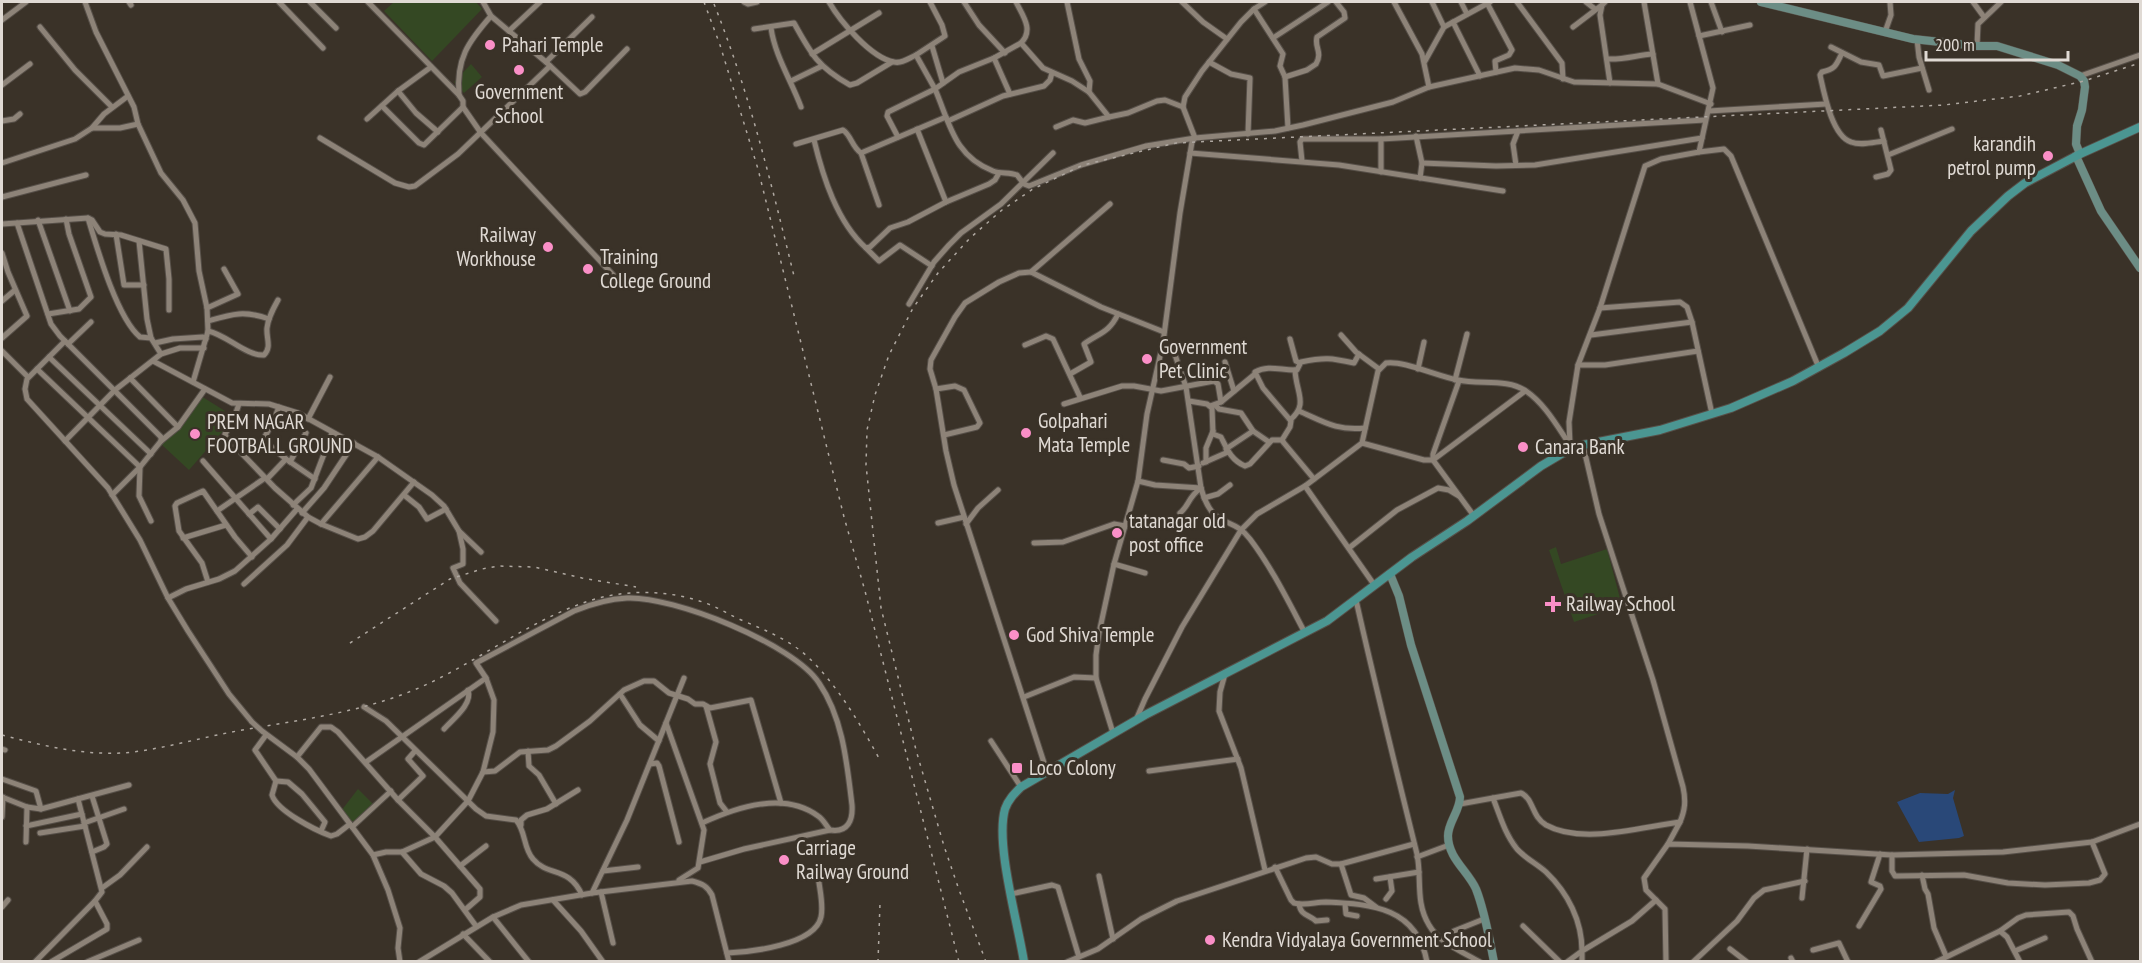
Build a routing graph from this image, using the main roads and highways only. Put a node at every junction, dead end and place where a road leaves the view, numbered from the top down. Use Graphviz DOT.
graph roads {
  1 [pos="2140,127"];
  2 [pos="1024,962"];
  1 -- 2 [label="main road"];
}
